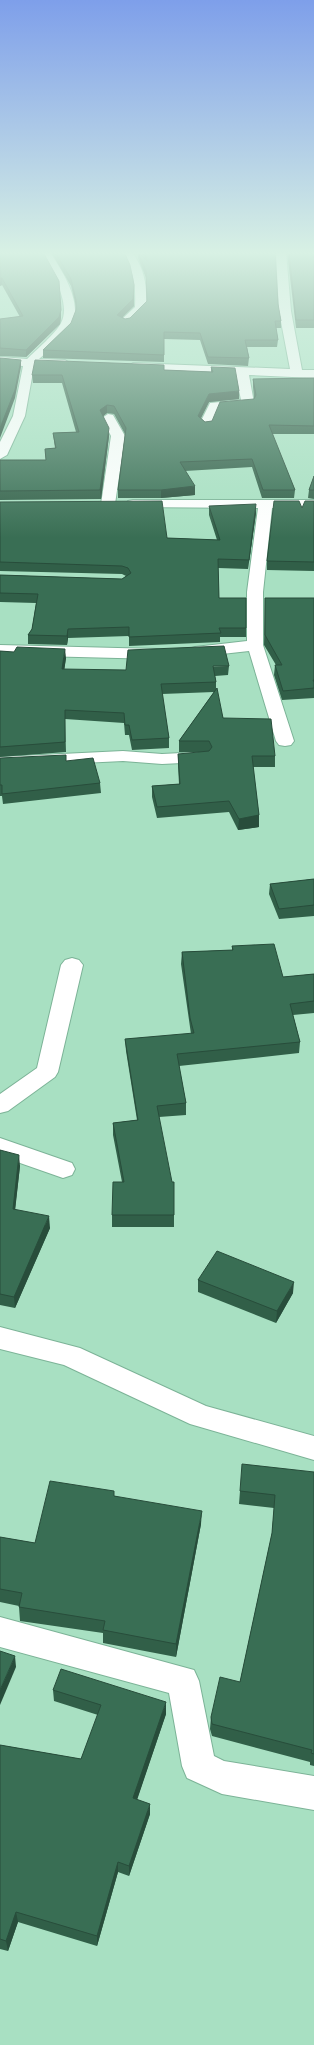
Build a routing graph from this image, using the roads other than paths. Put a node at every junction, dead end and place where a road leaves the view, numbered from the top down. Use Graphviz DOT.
graph roads {
  1 [pos="45,347"];
  2 [pos="292,347"];
  3 [pos="0,362"];
  4 [pos="29,363"];
  5 [pos="76,365"];
  6 [pos="124,367"];
  7 [pos="242,372"];
  8 [pos="297,373"];
  9 [pos="314,374"];
  10 [pos="108,418"];
  11 [pos="205,425"];
  12 [pos="0,455"];
  13 [pos="108,504"];
  14 [pos="266,504"];
  15 [pos="314,504"];
  16 [pos="92,505"];
  17 [pos="255,646"];
  18 [pos="0,650"];
  19 [pos="285,741"];
  20 [pos="202,757"];
  21 [pos="0,762"];
  22 [pos="72,965"];
  23 [pos="0,1106"];
  24 [pos="0,1147"];
  25 [pos="63,1169"];
  26 [pos="0,1338"];
  27 [pos="314,1448"];
  28 [pos="0,1632"];
  29 [pos="314,1793"];
  1 -- 4 [label="street"];
  2 -- 8 [label="street"];
  3 -- 4 [label="street"];
  4 -- 5 [label="street"];
  4 -- 12 [label="street"];
  6 -- 7 [label="street"];
  7 -- 8 [label="street"];
  7 -- 11 [label="street"];
  8 -- 9 [label="street"];
  10 -- 13 [label="street"];
  13 -- 14 [label="street"];
  13 -- 16 [label="street"];
  14 -- 15 [label="street"];
  14 -- 17 [label="street"];
  17 -- 18 [label="street"];
  17 -- 19 [label="street"];
  20 -- 21 [label="street"];
  22 -- 23 [label="street"];
  24 -- 25 [label="street"];
  26 -- 27 [label="street"];
  28 -- 29 [label="street"];
}
